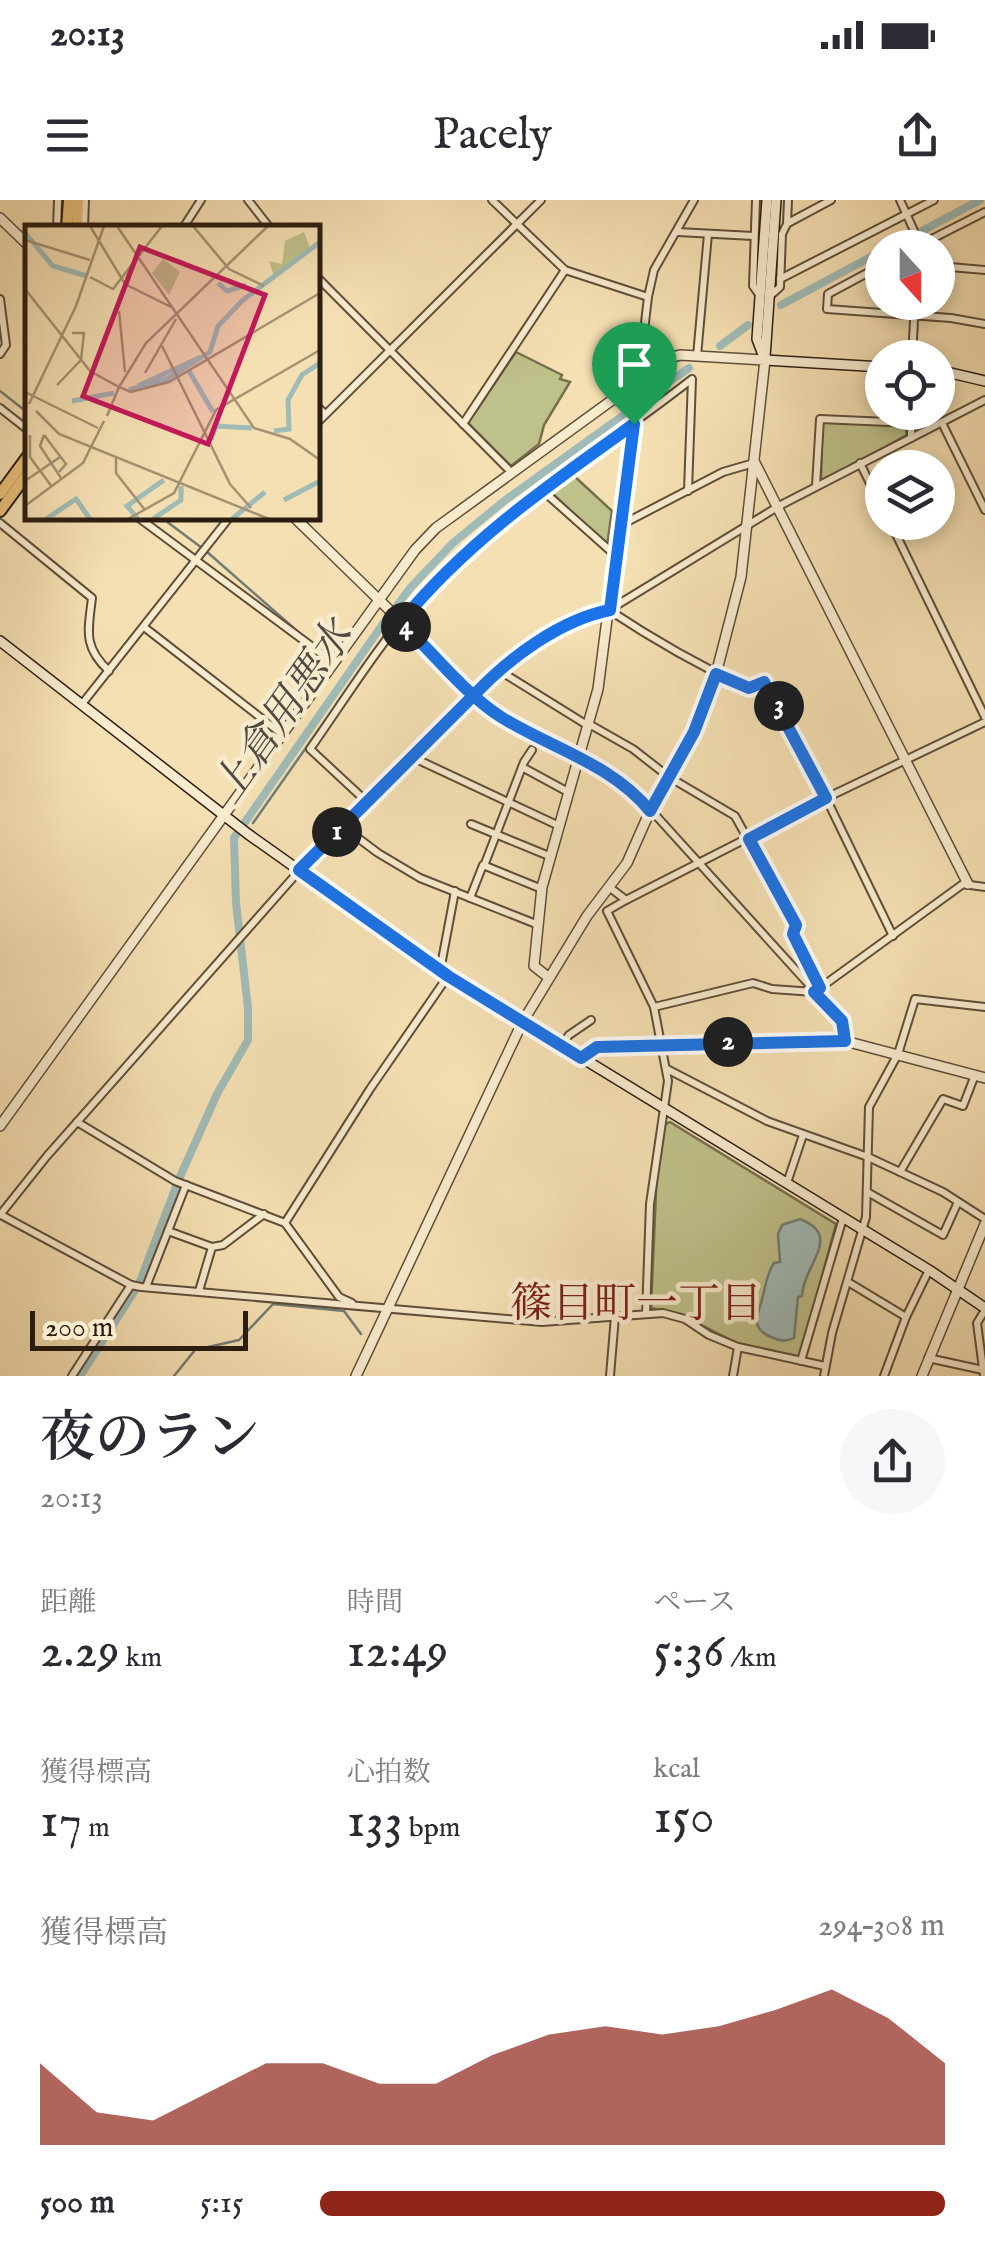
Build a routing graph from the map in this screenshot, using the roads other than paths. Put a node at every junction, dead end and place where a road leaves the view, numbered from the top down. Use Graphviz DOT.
graph roads {
  1 [pos="58,200"];
  2 [pos="69,200"];
  3 [pos="82,200"];
  4 [pos="201,200"];
  5 [pos="248,200"];
  6 [pos="492,200"];
  7 [pos="541,200"];
  8 [pos="694,200"];
  9 [pos="756,200"];
  10 [pos="768,200"];
  11 [pos="776,200"];
  12 [pos="788,200"];
  13 [pos="831,200"];
  14 [pos="900,200"];
  15 [pos="934,200"];
  16 [pos="985,212"];
  17 [pos="907,214"];
  18 [pos="517,224"];
  19 [pos="787,224"];
  20 [pos="56,225"];
  21 [pos="68,225"];
  22 [pos="81,225"];
  23 [pos="186,225"];
  24 [pos="268,225"];
  25 [pos="4,226"];
  26 [pos="914,230"];
  27 [pos="949,230"];
  28 [pos="678,232"];
  29 [pos="708,234"];
  30 [pos="753,236"];
  31 [pos="25,243"];
  32 [pos="955,267"];
  33 [pos="565,270"];
  34 [pos="985,270"];
  35 [pos="865,274"];
  36 [pos="780,278"];
  37 [pos="320,280"];
  38 [pos="766,295"];
  39 [pos="648,296"];
  40 [pos="0,299"];
  41 [pos="865,312"];
  42 [pos="953,320"];
  43 [pos="985,324"];
  44 [pos="390,351"];
  45 [pos="0,354"];
  46 [pos="697,356"];
  47 [pos="765,360"];
  48 [pos="865,366"];
  49 [pos="653,368"];
  50 [pos="955,374"];
  51 [pos="985,381"];
  52 [pos="637,382"];
  53 [pos="985,400"];
  54 [pos="0,408"];
  55 [pos="320,409"];
  56 [pos="634,413"];
  57 [pos="325,414"];
  58 [pos="955,415"];
  59 [pos="320,420"];
  60 [pos="865,420"];
  61 [pos="463,424"];
  62 [pos="25,428"];
  63 [pos="911,430"];
  64 [pos="926,430"];
  65 [pos="946,430"];
  66 [pos="911,438"];
  67 [pos="25,460"];
  68 [pos="755,462"];
  69 [pos="860,464"];
  70 [pos="511,472"];
  71 [pos="865,474"];
  72 [pos="25,477"];
  73 [pos="816,486"];
  74 [pos="542,490"];
  75 [pos="688,492"];
  76 [pos="0,494"];
  77 [pos="779,506"];
  78 [pos="985,510"];
  79 [pos="0,511"];
  80 [pos="142,520"];
  81 [pos="227,520"];
  82 [pos="296,520"];
  83 [pos="0,523"];
  84 [pos="620,526"];
  85 [pos="748,527"];
  86 [pos="899,540"];
  87 [pos="615,555"];
  88 [pos="196,561"];
  89 [pos="382,603"];
  90 [pos="610,610"];
  91 [pos="400,621"];
  92 [pos="144,627"];
  93 [pos="0,641"];
  94 [pos="334,663"];
  95 [pos="109,671"];
  96 [pos="499,671"];
  97 [pos="716,674"];
  98 [pos="475,694"];
  99 [pos="82,704"];
  100 [pos="985,719"];
  101 [pos="588,725"];
  102 [pos="283,735"];
  103 [pos="532,750"];
  104 [pos="412,756"];
  105 [pos="579,758"];
  106 [pos="906,759"];
  107 [pos="522,767"];
  108 [pos="669,777"];
  109 [pos="568,792"];
  110 [pos="826,798"];
  111 [pos="367,802"];
  112 [pos="510,802"];
  113 [pos="650,811"];
  114 [pos="225,815"];
  115 [pos="472,824"];
  116 [pos="557,824"];
  117 [pos="342,826"];
  118 [pos="497,835"];
  119 [pos="749,839"];
  120 [pos="549,856"];
  121 [pos="701,864"];
  122 [pos="484,866"];
  123 [pos="299,870"];
  124 [pos="968,884"];
  125 [pos="985,886"];
  126 [pos="609,887"];
  127 [pos="542,889"];
  128 [pos="455,891"];
  129 [pos="470,898"];
  130 [pos="626,900"];
  131 [pos="536,924"];
  132 [pos="893,936"];
  133 [pos="444,973"];
  134 [pos="548,977"];
  135 [pos="817,990"];
  136 [pos="654,1007"];
  137 [pos="985,1007"];
  138 [pos="592,1020"];
  139 [pos="522,1023"];
  140 [pos="845,1041"];
  141 [pos="561,1046"];
  142 [pos="662,1046"];
  143 [pos="898,1054"];
  144 [pos="581,1058"];
  145 [pos="666,1068"];
  146 [pos="980,1076"];
  147 [pos="664,1108"];
  148 [pos="77,1122"];
  149 [pos="0,1126"];
  150 [pos="804,1135"];
  151 [pos="868,1157"];
  152 [pos="900,1172"];
  153 [pos="181,1183"];
  154 [pos="786,1184"];
  155 [pos="869,1193"];
  156 [pos="958,1202"];
  157 [pos="264,1214"];
  158 [pos="0,1215"];
  159 [pos="843,1218"];
  160 [pos="985,1222"];
  161 [pos="285,1223"];
  162 [pos="862,1229"];
  163 [pos="168,1231"];
  164 [pos="982,1243"];
  165 [pos="212,1247"];
  166 [pos="929,1270"];
  167 [pos="848,1282"];
  168 [pos="131,1284"];
  169 [pos="144,1287"];
  170 [pos="958,1288"];
  171 [pos="198,1292"];
  172 [pos="349,1305"];
  173 [pos="985,1309"];
  174 [pos="387,1310"];
  175 [pos="646,1314"];
  176 [pos="615,1316"];
  177 [pos="906,1316"];
  178 [pos="738,1347"];
  179 [pos="928,1358"];
  180 [pos="801,1361"];
  181 [pos="825,1366"];
  182 [pos="979,1373"];
  183 [pos="72,1376"];
  184 [pos="356,1376"];
  185 [pos="610,1376"];
  186 [pos="733,1376"];
  187 [pos="824,1376"];
  188 [pos="884,1376"];
  189 [pos="922,1376"];
  1 -- 20 [label="street"];
  2 -- 21 [label="main road"];
  3 -- 22 [label="main road"];
  4 -- 23 [label="street"];
  5 -- 24 [label="street"];
  6 -- 18 [label="street"];
  7 -- 18 [label="street"];
  8 -- 28 [label="street"];
  9 -- 30 [label="street"];
  10 -- 38 [label="street"];
  11 -- 38 [label="street"];
  12 -- 19 [label="street"];
  13 -- 19 [label="street"];
  14 -- 17 [label="street"];
  15 -- 17 [label="street"];
  16 -- 27 [label="street"];
  17 -- 26 [label="street"];
  17 -- 36 [label="street"];
  18 -- 33 [label="street"];
  18 -- 44 [label="street"];
  19 -- 36 [label="street"];
  25 -- 31 [label="street"];
  28 -- 29 [label="street"];
  28 -- 39 [label="street"];
  29 -- 30 [label="street"];
  29 -- 46 [label="street"];
  30 -- 38 [label="street"];
  32 -- 34 [label="street"];
  33 -- 39 [label="street"];
  33 -- 61 [label="street"];
  35 -- 41 [label="street"];
  36 -- 38 [label="street"];
  37 -- 44 [label="street"];
  38 -- 47 [label="street"];
  39 -- 49 [label="street"];
  40 -- 45 [label="street"];
  42 -- 43 [label="street"];
  44 -- 57 [label="street"];
  44 -- 61 [label="street"];
  46 -- 47 [label="street"];
  46 -- 49 [label="street"];
  47 -- 48 [label="street"];
  47 -- 68 [label="street"];
  49 -- 52 [label="street"];
  50 -- 51 [label="street"];
  52 -- 56 [label="street"];
  52 -- 70 [label="street"];
  53 -- 58 [label="street"];
  54 -- 62 [label="street"];
  55 -- 57 [label="street"];
  56 -- 74 [label="street"];
  56 -- 75 [label="street"];
  56 -- 84 [label="street"];
  57 -- 59 [label="street"];
  60 -- 73 [label="street"];
  61 -- 70 [label="street"];
  63 -- 66 [label="street"];
  64 -- 66 [label="street"];
  65 -- 78 [label="street"];
  66 -- 69 [label="street"];
  67 -- 76 [label="main road"];
  68 -- 75 [label="street"];
  68 -- 77 [label="street"];
  68 -- 85 [label="street"];
  69 -- 71 [label="street"];
  69 -- 73 [label="street"];
  70 -- 89 [label="street"];
  72 -- 79 [label="main road"];
  73 -- 77 [label="street"];
  74 -- 87 [label="street"];
  74 -- 91 [label="street"];
  75 -- 84 [label="street"];
  77 -- 85 [label="street"];
  77 -- 106 [label="street"];
  80 -- 88 [label="street"];
  81 -- 88 [label="street"];
  82 -- 89 [label="street"];
  83 -- 95 [label="street"];
  84 -- 87 [label="street"];
  85 -- 90 [label="street"];
  85 -- 97 [label="street"];
  86 -- 100 [label="street"];
  87 -- 90 [label="street"];
  88 -- 92 [label="street"];
  88 -- 94 [label="street"];
  89 -- 91 [label="street"];
  89 -- 94 [label="street"];
  90 -- 96 [label="street"];
  90 -- 97 [label="street"];
  90 -- 101 [label="street"];
  91 -- 98 [label="street"];
  91 -- 111 [label="street"];
  92 -- 95 [label="street"];
  92 -- 102 [label="street"];
  93 -- 99 [label="street"];
  94 -- 102 [label="street"];
  95 -- 99 [label="street"];
  96 -- 98 [label="street"];
  96 -- 101 [label="street"];
  97 -- 108 [label="street"];
  97 -- 110 [label="street"];
  98 -- 104 [label="street"];
  98 -- 105 [label="street"];
  99 -- 114 [label="street"];
  100 -- 106 [label="street"];
  101 -- 105 [label="street"];
  101 -- 108 [label="street"];
  102 -- 114 [label="street"];
  103 -- 107 [label="street"];
  104 -- 111 [label="street"];
  104 -- 112 [label="street"];
  105 -- 109 [label="street"];
  105 -- 113 [label="street"];
  106 -- 110 [label="street"];
  106 -- 124 [label="street"];
  107 -- 109 [label="street"];
  107 -- 112 [label="street"];
  108 -- 113 [label="street"];
  108 -- 119 [label="street"];
  109 -- 116 [label="street"];
  110 -- 119 [label="street"];
  110 -- 132 [label="street"];
  111 -- 117 [label="street"];
  112 -- 116 [label="street"];
  112 -- 118 [label="street"];
  113 -- 121 [label="street"];
  113 -- 126 [label="street"];
  114 -- 123 [label="street"];
  114 -- 149 [label="street"];
  115 -- 118 [label="street"];
  116 -- 120 [label="street"];
  117 -- 123 [label="street"];
  117 -- 128 [label="street"];
  118 -- 120 [label="street"];
  118 -- 122 [label="street"];
  119 -- 121 [label="street"];
  119 -- 135 [label="street"];
  120 -- 127 [label="street"];
  121 -- 130 [label="street"];
  121 -- 135 [label="street"];
  122 -- 127 [label="street"];
  122 -- 129 [label="street"];
  123 -- 133 [label="street"];
  123 -- 148 [label="street"];
  124 -- 125 [label="street"];
  124 -- 132 [label="street"];
  126 -- 130 [label="street"];
  126 -- 134 [label="street"];
  127 -- 131 [label="street"];
  128 -- 129 [label="street"];
  128 -- 133 [label="street"];
  129 -- 131 [label="street"];
  130 -- 136 [label="street"];
  131 -- 134 [label="street"];
  132 -- 135 [label="street"];
  133 -- 139 [label="street"];
  133 -- 161 [label="street"];
  134 -- 139 [label="street"];
  135 -- 136 [label="street"];
  135 -- 140 [label="street"];
  136 -- 142 [label="street"];
  137 -- 143 [label="street"];
  138 -- 141 [label="street"];
  139 -- 141 [label="street"];
  139 -- 174 [label="street"];
  140 -- 142 [label="street"];
  140 -- 143 [label="street"];
  141 -- 144 [label="street"];
  142 -- 144 [label="street"];
  142 -- 145 [label="street"];
  143 -- 146 [label="street"];
  143 -- 151 [label="street"];
  144 -- 147 [label="street"];
  145 -- 147 [label="street"];
  145 -- 150 [label="street"];
  146 -- 152 [label="street"];
  147 -- 154 [label="street"];
  147 -- 175 [label="street"];
  148 -- 153 [label="street"];
  148 -- 158 [label="street"];
  150 -- 151 [label="street"];
  150 -- 154 [label="street"];
  151 -- 152 [label="street"];
  151 -- 155 [label="street"];
  152 -- 156 [label="street"];
  153 -- 157 [label="street"];
  153 -- 163 [label="street"];
  154 -- 159 [label="street"];
  155 -- 156 [label="street"];
  155 -- 162 [label="street"];
  156 -- 160 [label="street"];
  157 -- 161 [label="street"];
  157 -- 165 [label="street"];
  158 -- 168 [label="street"];
  159 -- 162 [label="street"];
  159 -- 180 [label="street"];
  160 -- 164 [label="street"];
  161 -- 172 [label="street"];
  162 -- 166 [label="street"];
  162 -- 167 [label="street"];
  163 -- 165 [label="street"];
  163 -- 169 [label="street"];
  164 -- 170 [label="street"];
  165 -- 171 [label="street"];
  166 -- 170 [label="street"];
  166 -- 177 [label="street"];
  167 -- 177 [label="street"];
  167 -- 181 [label="street"];
  168 -- 169 [label="street"];
  168 -- 183 [label="street"];
  169 -- 171 [label="street"];
  170 -- 173 [label="street"];
  170 -- 179 [label="street"];
  171 -- 172 [label="street"];
  172 -- 174 [label="street"];
  173 -- 182 [label="street"];
  174 -- 176 [label="street"];
  174 -- 184 [label="street"];
  175 -- 176 [label="street"];
  175 -- 178 [label="street"];
  176 -- 185 [label="street"];
  177 -- 188 [label="street"];
  178 -- 180 [label="street"];
  178 -- 186 [label="street"];
  179 -- 182 [label="street"];
  179 -- 189 [label="street"];
  180 -- 181 [label="street"];
  181 -- 187 [label="street"];
}
